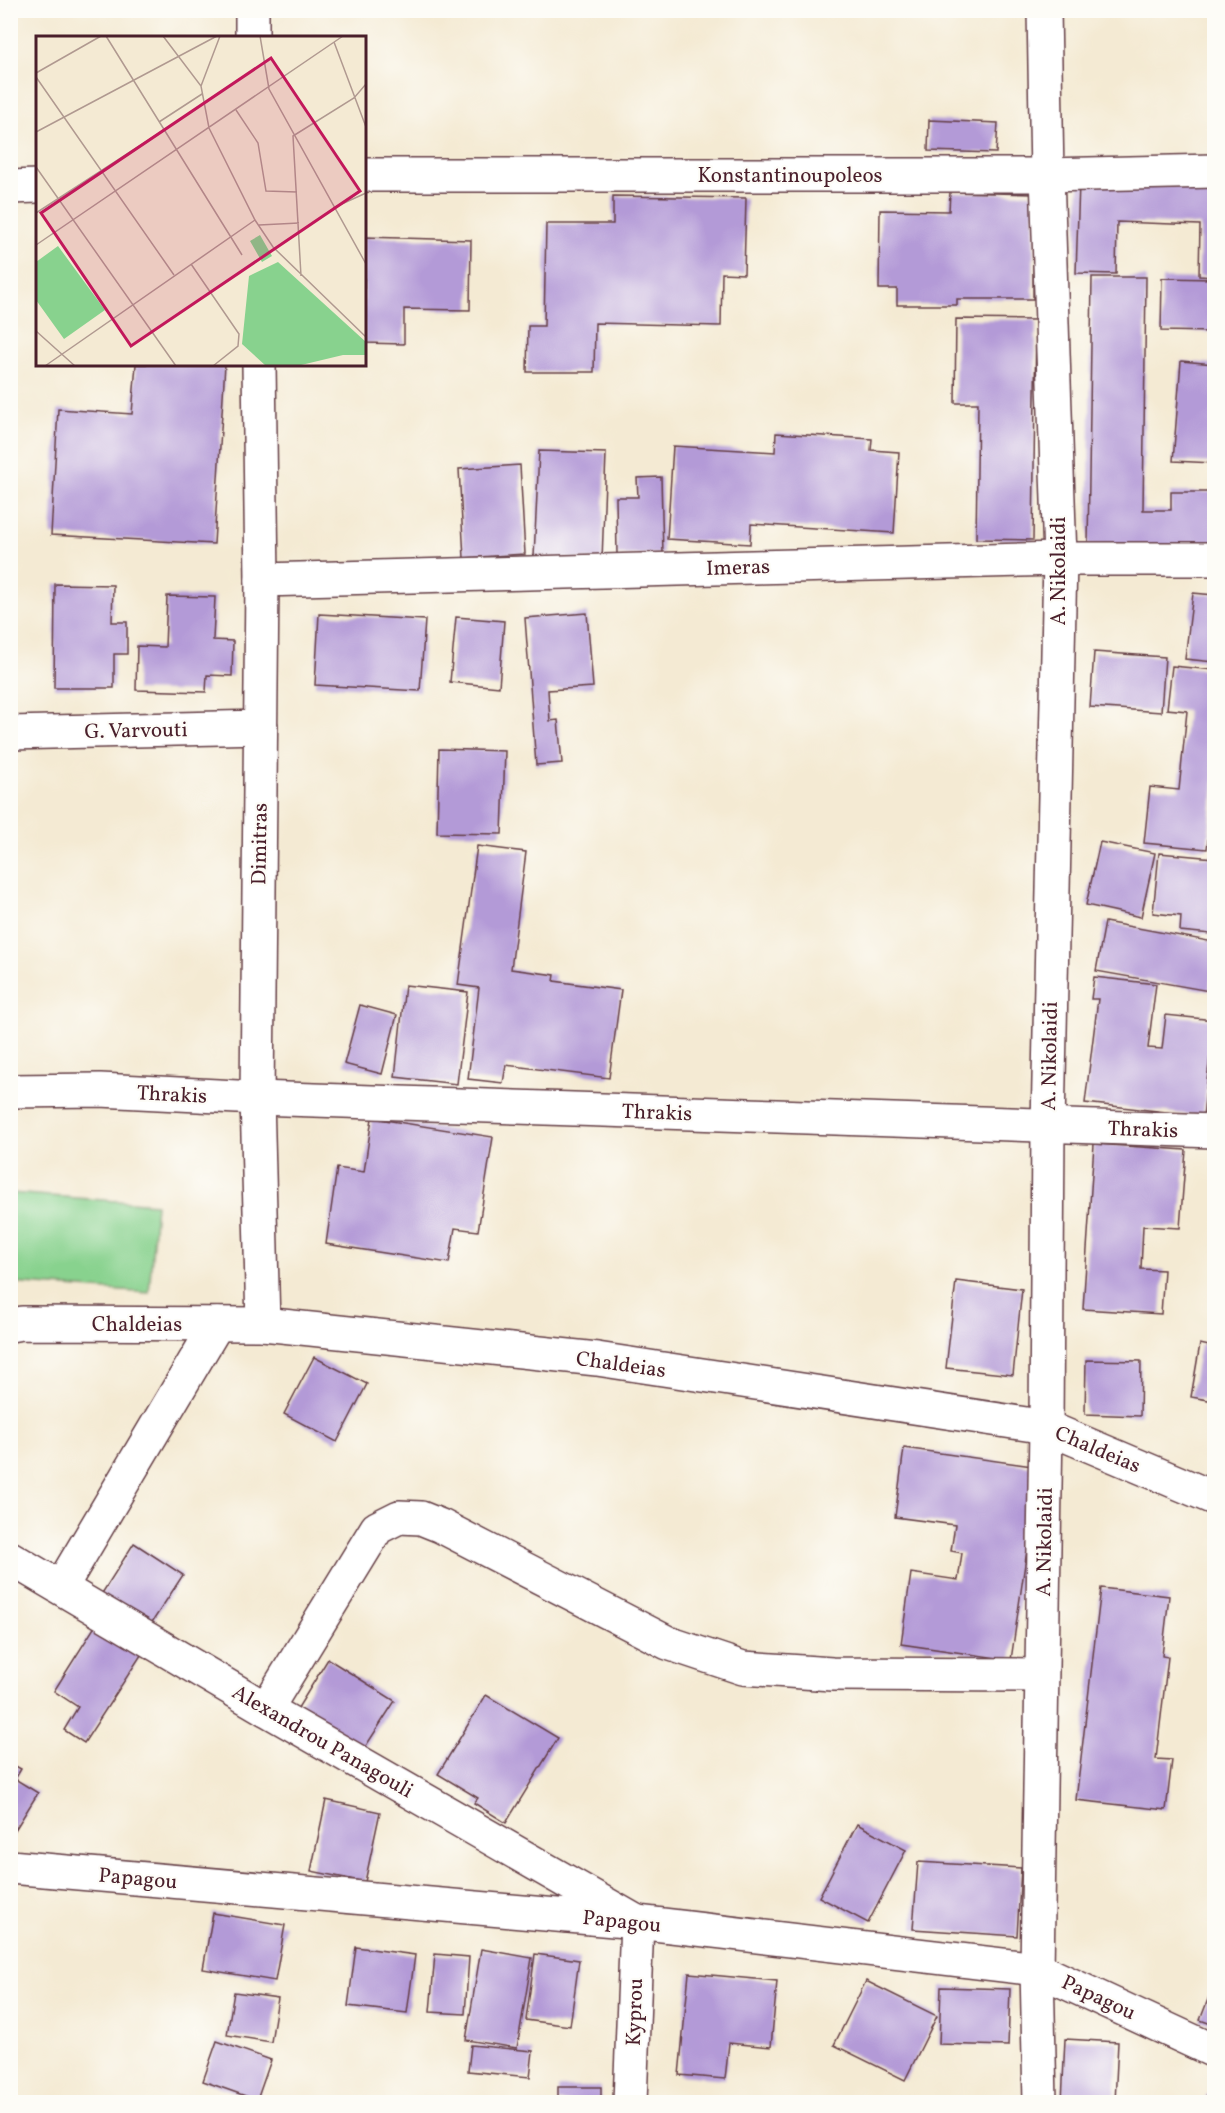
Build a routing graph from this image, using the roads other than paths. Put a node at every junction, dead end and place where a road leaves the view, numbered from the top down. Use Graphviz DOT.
graph roads {
  1 [pos="252,10"];
  2 [pos="1044,10"];
  3 [pos="252,36"];
  4 [pos="1215,171"];
  5 [pos="366,175"];
  6 [pos="1047,175"];
  7 [pos="36,186"];
  8 [pos="10,187"];
  9 [pos="259,366"];
  10 [pos="1060,559"];
  11 [pos="1215,559"];
  12 [pos="262,580"];
  13 [pos="261,727"];
  14 [pos="10,733"];
  15 [pos="10,1091"];
  16 [pos="257,1098"];
  17 [pos="1048,1126"];
  18 [pos="1215,1131"];
  19 [pos="217,1324"];
  20 [pos="262,1324"];
  21 [pos="10,1325"];
  22 [pos="1046,1427"];
  23 [pos="1215,1498"];
  24 [pos="10,1558"];
  25 [pos="61,1587"];
  26 [pos="1041,1675"];
  27 [pos="266,1708"];
  28 [pos="10,1867"];
  29 [pos="637,1922"];
  30 [pos="1037,1969"];
  31 [pos="1215,2051"];
  32 [pos="630,2103"];
  33 [pos="1040,2103"];
  1 -- 3 [label="street"];
  2 -- 6 [label="street, A. Nikolaidi"];
  4 -- 6 [label="street, Konstantinoupoleos"];
  5 -- 6 [label="street, Konstantinoupoleos"];
  6 -- 10 [label="street, A. Nikolaidi"];
  7 -- 8 [label="street"];
  9 -- 12 [label="street, Dimitras"];
  10 -- 11 [label="street, Imeras"];
  10 -- 12 [label="street, Imeras"];
  10 -- 17 [label="street, A. Nikolaidi"];
  12 -- 13 [label="street, Dimitras"];
  13 -- 14 [label="street, G. Varvouti"];
  13 -- 16 [label="street, Dimitras"];
  15 -- 16 [label="street, Thrakis"];
  16 -- 17 [label="street, Thrakis"];
  16 -- 20 [label="street, Dimitras"];
  17 -- 18 [label="street, Thrakis"];
  17 -- 22 [label="street, A. Nikolaidi"];
  19 -- 20 [label="street, Chaldeias"];
  19 -- 21 [label="street, Chaldeias"];
  19 -- 25 [label="street"];
  20 -- 22 [label="street, Chaldeias"];
  22 -- 23 [label="street, Chaldeias"];
  22 -- 26 [label="street, A. Nikolaidi"];
  24 -- 25 [label="street, Alexandrou Panagouli"];
  25 -- 27 [label="street, Alexandrou Panagouli"];
  26 -- 27 [label="street"];
  26 -- 30 [label="street, A. Nikolaidi"];
  27 -- 29 [label="street, Alexandrou Panagouli"];
  28 -- 29 [label="street, Papagou"];
  29 -- 30 [label="street, Papagou"];
  29 -- 32 [label="street, Kyprou"];
  30 -- 31 [label="street, Papagou"];
  30 -- 33 [label="street, A. Nikolaidi"];
}
